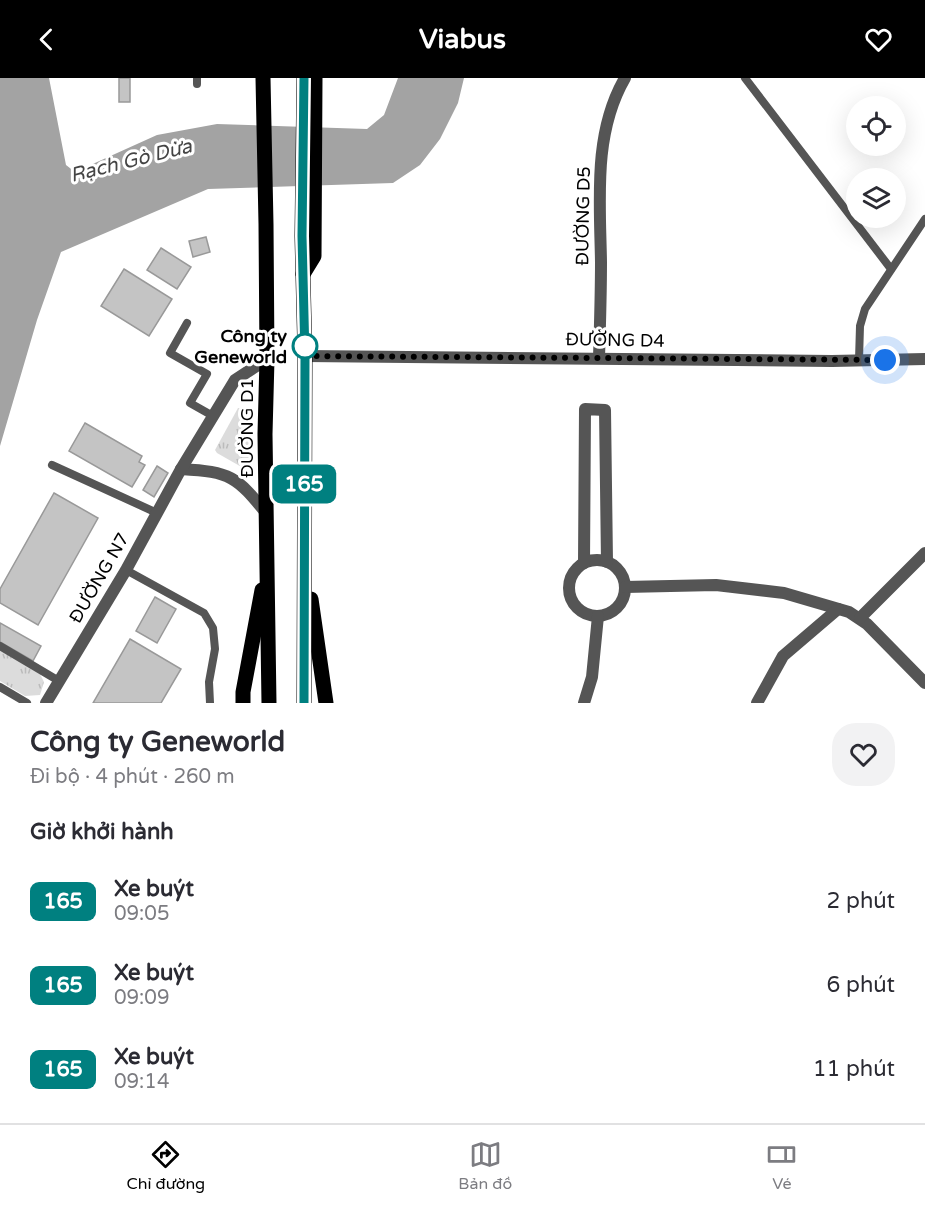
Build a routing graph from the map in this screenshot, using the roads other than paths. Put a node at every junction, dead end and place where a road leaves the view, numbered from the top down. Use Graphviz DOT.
graph roads {
  1 [pos="262,78"];
  2 [pos="304,78"];
  3 [pos="315,78"];
  4 [pos="625,78"];
  5 [pos="745,78"];
  6 [pos="925,219"];
  7 [pos="308,236"];
  8 [pos="891,269"];
  9 [pos="187,323"];
  10 [pos="305,356"];
  11 [pos="599,358"];
  12 [pos="267,359"];
  13 [pos="925,359"];
  14 [pos="859,360"];
  15 [pos="213,416"];
  16 [pos="52,465"];
  17 [pos="181,470"];
  18 [pos="157,513"];
  19 [pos="267,514"];
  20 [pos="304,558"];
  21 [pos="923,559"];
  22 [pos="267,560"];
  23 [pos="608,562"];
  24 [pos="584,563"];
  25 [pos="126,570"];
  26 [pos="625,587"];
  27 [pos="838,609"];
  28 [pos="598,616"];
  29 [pos="860,618"];
  30 [pos="0,646"];
  31 [pos="59,681"];
  32 [pos="925,683"];
  33 [pos="0,687"];
  34 [pos="761,702"];
  35 [pos="27,703"];
  36 [pos="46,703"];
  37 [pos="210,703"];
  38 [pos="243,703"];
  39 [pos="269,703"];
  40 [pos="304,703"];
  41 [pos="326,703"];
  42 [pos="584,703"];
  1 -- 12 [label="main road, ĐƯỜNG D1"];
  2 -- 7 [label="main road"];
  3 -- 7 [label="main road"];
  4 -- 11 [label="street, ĐƯỜNG D5"];
  5 -- 8 [label="lane"];
  6 -- 8 [label="lane"];
  7 -- 10 [label="main road"];
  8 -- 14 [label="lane"];
  9 -- 15 [label="lane"];
  10 -- 11 [label="street, ĐƯỜNG D4"];
  10 -- 20 [label="main road"];
  11 -- 14 [label="street, ĐƯỜNG D4"];
  12 -- 15 [label="street, ĐƯỜNG N7"];
  12 -- 19 [label="main road, ĐƯỜNG D1"];
  13 -- 14 [label="street, ĐƯỜNG D4"];
  15 -- 17 [label="street, ĐƯỜNG N7"];
  16 -- 18 [label="lane"];
  17 -- 18 [label="street, ĐƯỜNG N7"];
  17 -- 19 [label="street"];
  18 -- 25 [label="street, ĐƯỜNG N7"];
  19 -- 22 [label="main road, ĐƯỜNG D1"];
  20 -- 40 [label="main road"];
  20 -- 41 [label="main road"];
  21 -- 29 [label="street"];
  22 -- 38 [label="main road"];
  22 -- 39 [label="main road, ĐƯỜNG D1"];
  23 -- 24 [label="street"];
  23 -- 24 [label="street"];
  23 -- 26 [label="street"];
  24 -- 28 [label="street"];
  25 -- 31 [label="street, ĐƯỜNG N7"];
  25 -- 37 [label="lane"];
  26 -- 27 [label="street"];
  26 -- 28 [label="street"];
  27 -- 29 [label="street"];
  27 -- 34 [label="street"];
  28 -- 42 [label="street"];
  29 -- 32 [label="street"];
  30 -- 31 [label="lane"];
  31 -- 36 [label="street, ĐƯỜNG N7"];
  33 -- 35 [label="lane"];
}
